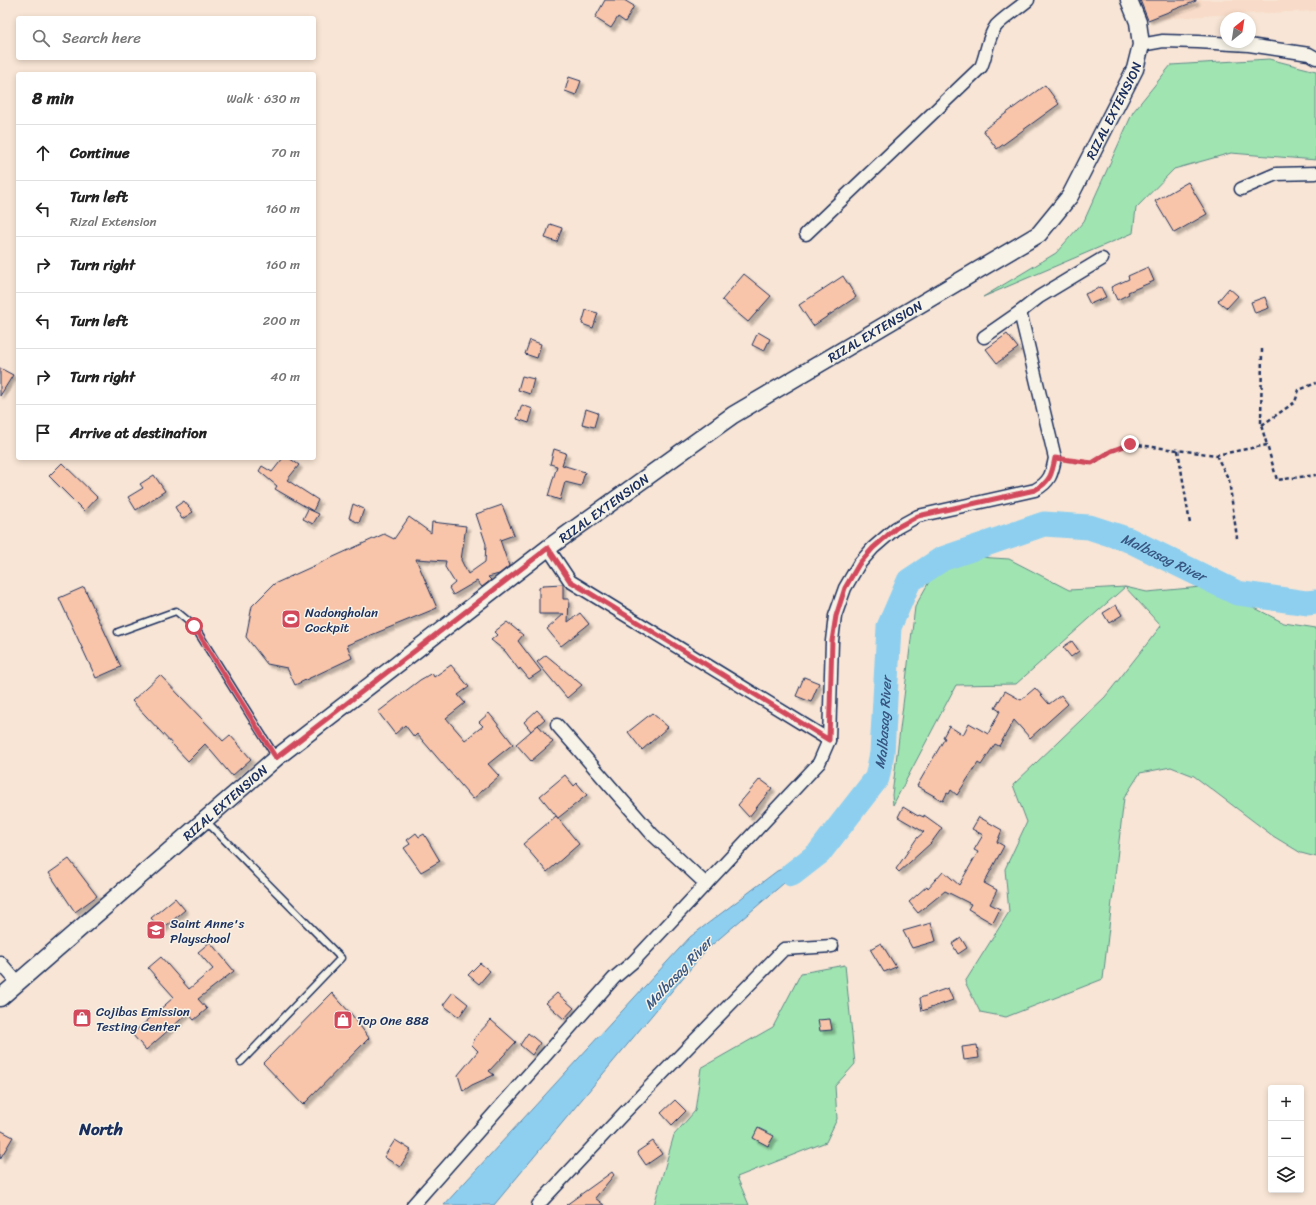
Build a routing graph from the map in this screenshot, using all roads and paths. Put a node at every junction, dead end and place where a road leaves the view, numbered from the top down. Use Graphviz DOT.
graph roads {
  1 [pos="1028,0"];
  2 [pos="1129,0"];
  3 [pos="1140,45"];
  4 [pos="1316,58"];
  5 [pos="1316,173"];
  6 [pos="1241,189"];
  7 [pos="806,234"];
  8 [pos="1102,259"];
  9 [pos="1020,312"];
  10 [pos="984,337"];
  11 [pos="1262,349"];
  12 [pos="1316,383"];
  13 [pos="1261,425"];
  14 [pos="1267,445"];
  15 [pos="1178,450"];
  16 [pos="1216,455"];
  17 [pos="1055,458"];
  18 [pos="1316,475"];
  19 [pos="1190,524"];
  20 [pos="1237,538"];
  21 [pos="548,548"];
  22 [pos="118,632"];
  23 [pos="556,725"];
  24 [pos="829,740"];
  25 [pos="276,758"];
  26 [pos="204,820"];
  27 [pos="706,884"];
  28 [pos="832,946"];
  29 [pos="0,962"];
  30 [pos="17,982"];
  31 [pos="0,998"];
  32 [pos="241,1062"];
  33 [pos="413,1205"];
  34 [pos="538,1205"];
  1 -- 7 [label="street"];
  2 -- 3 [label="street, RIZAL EXTENSION"];
  3 -- 4 [label="street"];
  3 -- 21 [label="street, RIZAL EXTENSION"];
  5 -- 6 [label="street"];
  8 -- 9 [label="street"];
  9 -- 10 [label="street"];
  9 -- 17 [label="street"];
  11 -- 13 [label="path"];
  12 -- 13 [label="path"];
  13 -- 14 [label="path"];
  14 -- 16 [label="path"];
  14 -- 18 [label="path"];
  15 -- 16 [label="path"];
  15 -- 17 [label="path"];
  15 -- 19 [label="path"];
  16 -- 20 [label="path"];
  17 -- 24 [label="street"];
  21 -- 24 [label="street"];
  21 -- 25 [label="street, RIZAL EXTENSION"];
  22 -- 25 [label="lane"];
  23 -- 27 [label="street"];
  24 -- 27 [label="street"];
  25 -- 26 [label="street, RIZAL EXTENSION"];
  26 -- 30 [label="street, RIZAL EXTENSION"];
  26 -- 32 [label="lane"];
  27 -- 33 [label="street"];
  28 -- 34 [label="street"];
  29 -- 30 [label="street"];
  30 -- 31 [label="street, RIZAL EXTENSION"];
}
